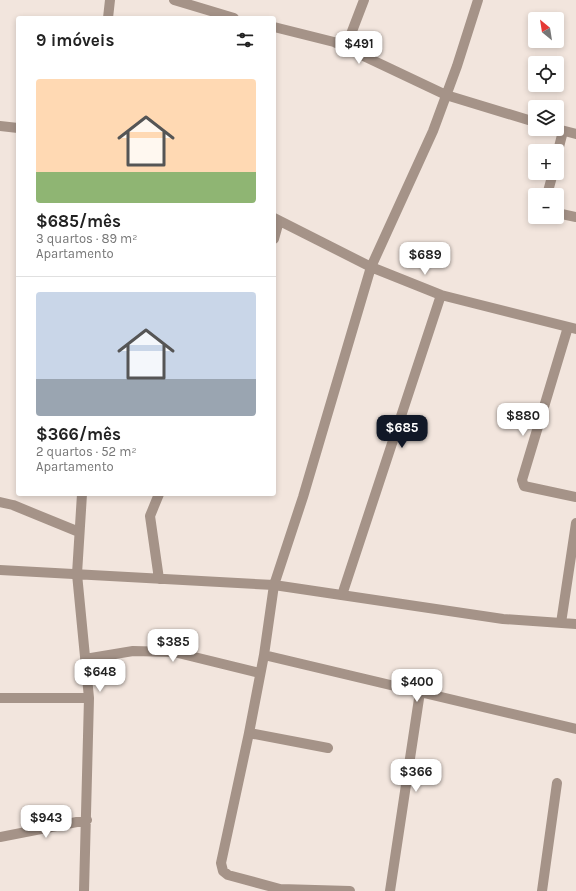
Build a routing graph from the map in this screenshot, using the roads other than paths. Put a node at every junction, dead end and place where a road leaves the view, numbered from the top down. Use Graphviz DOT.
graph roads {
  1 [pos="110,0"];
  2 [pos="174,0"];
  3 [pos="364,0"];
  4 [pos="478,0"];
  5 [pos="108,16"];
  6 [pos="227,16"];
  7 [pos="276,28"];
  8 [pos="346,47"];
  9 [pos="446,95"];
  10 [pos="528,120"];
  11 [pos="0,126"];
  12 [pos="16,128"];
  13 [pos="564,131"];
  14 [pos="576,134"];
  15 [pos="564,214"];
  16 [pos="576,217"];
  17 [pos="276,220"];
  18 [pos="371,267"];
  19 [pos="441,295"];
  20 [pos="572,328"];
  21 [pos="82,496"];
  22 [pos="158,496"];
  23 [pos="576,497"];
  24 [pos="0,502"];
  25 [pos="576,523"];
  26 [pos="79,532"];
  27 [pos="0,570"];
  28 [pos="77,574"];
  29 [pos="159,579"];
  30 [pos="274,585"];
  31 [pos="342,595"];
  32 [pos="561,623"];
  33 [pos="576,624"];
  34 [pos="264,655"];
  35 [pos="85,659"];
  36 [pos="260,673"];
  37 [pos="420,692"];
  38 [pos="0,698"];
  39 [pos="89,698"];
  40 [pos="576,729"];
  41 [pos="249,733"];
  42 [pos="328,748"];
  43 [pos="557,783"];
  44 [pos="87,820"];
  45 [pos="0,837"];
  46 [pos="279,890"];
  47 [pos="84,891"];
  48 [pos="350,891"];
  49 [pos="390,891"];
  50 [pos="542,891"];
  1 -- 5 [label="street"];
  2 -- 6 [label="street"];
  3 -- 8 [label="street"];
  4 -- 9 [label="street"];
  7 -- 8 [label="street"];
  8 -- 9 [label="street"];
  9 -- 10 [label="street"];
  9 -- 18 [label="street"];
  11 -- 12 [label="street"];
  13 -- 14 [label="street"];
  15 -- 16 [label="street"];
  17 -- 18 [label="street"];
  18 -- 19 [label="street"];
  18 -- 30 [label="street"];
  19 -- 20 [label="street"];
  19 -- 31 [label="street"];
  20 -- 23 [label="street"];
  21 -- 26 [label="street"];
  22 -- 29 [label="street"];
  24 -- 26 [label="street"];
  25 -- 32 [label="street"];
  26 -- 28 [label="street"];
  27 -- 28 [label="street"];
  28 -- 29 [label="street"];
  28 -- 35 [label="street"];
  29 -- 30 [label="street"];
  30 -- 31 [label="street"];
  30 -- 34 [label="street"];
  31 -- 32 [label="street"];
  32 -- 33 [label="street"];
  34 -- 36 [label="street"];
  34 -- 37 [label="street"];
  35 -- 36 [label="street"];
  35 -- 39 [label="street"];
  36 -- 41 [label="street"];
  37 -- 40 [label="street"];
  37 -- 49 [label="street"];
  38 -- 39 [label="street"];
  39 -- 44 [label="street"];
  41 -- 42 [label="street"];
  41 -- 46 [label="street"];
  43 -- 50 [label="street"];
  44 -- 45 [label="street"];
  44 -- 47 [label="street"];
  46 -- 48 [label="street"];
}
